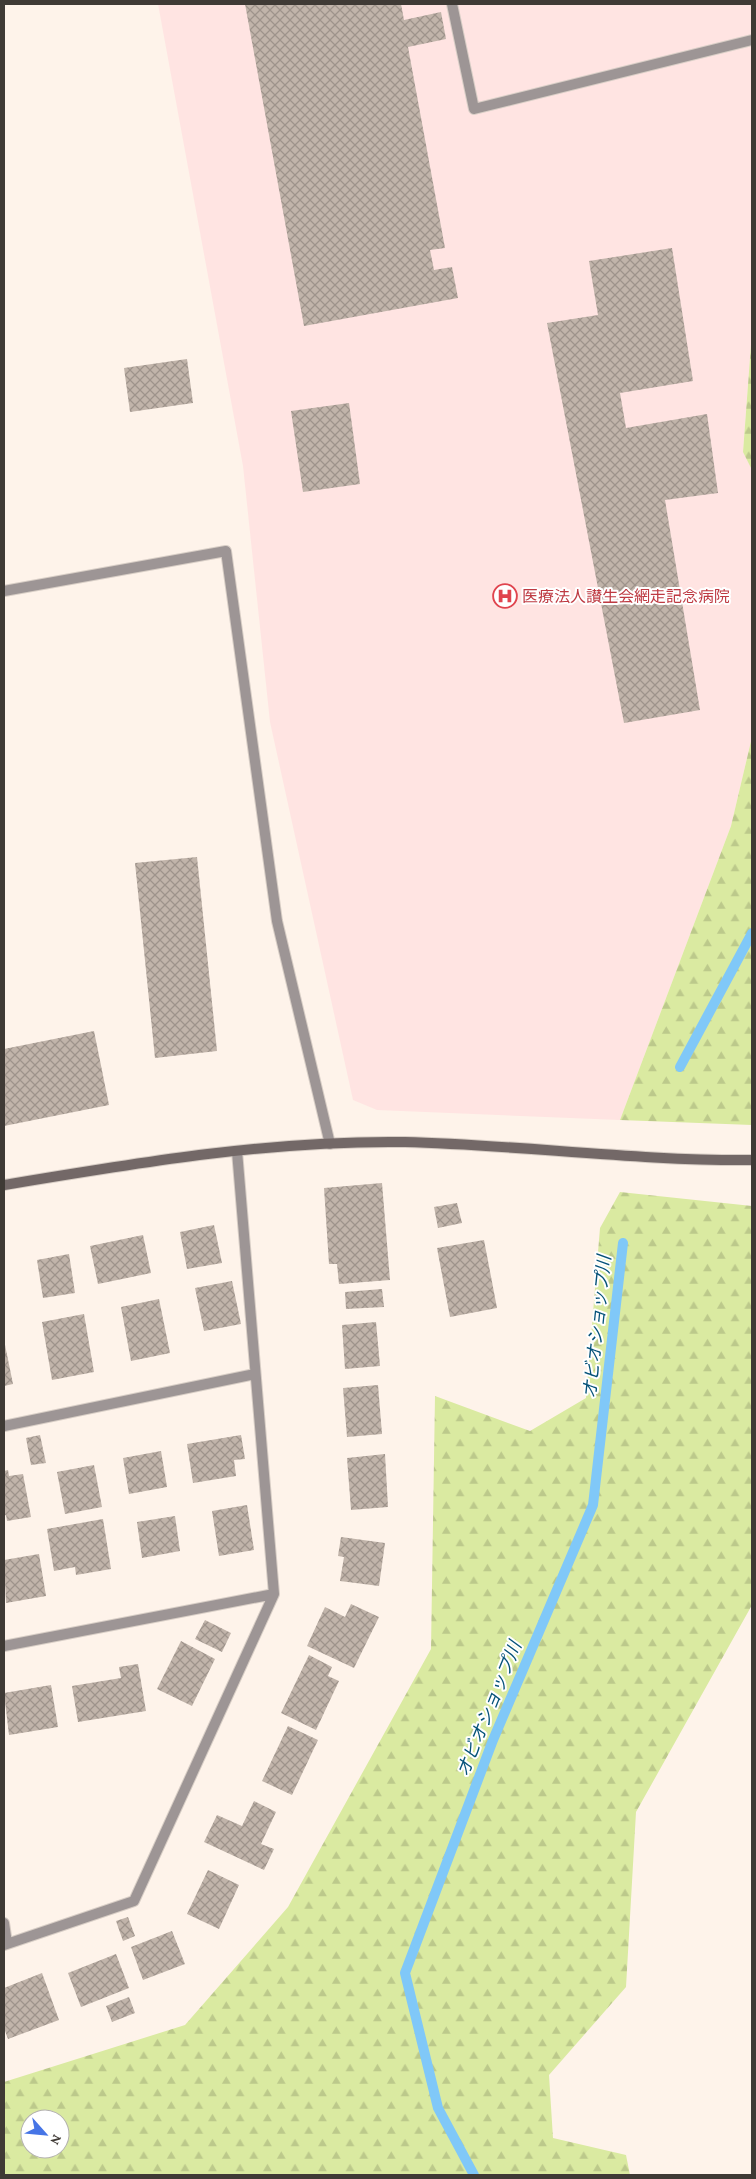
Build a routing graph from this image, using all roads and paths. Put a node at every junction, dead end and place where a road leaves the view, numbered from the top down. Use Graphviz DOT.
graph roads {
  1 [pos="452,4"];
  2 [pos="752,40"];
  3 [pos="4,591"];
  4 [pos="330,1144"];
  5 [pos="237,1151"];
  6 [pos="752,1160"];
  7 [pos="4,1186"];
  8 [pos="255,1374"];
  9 [pos="4,1426"];
  10 [pos="274,1594"];
  11 [pos="4,1646"];
  12 [pos="4,1923"];
  13 [pos="6,1944"];
  1 -- 2 [label="street"];
  3 -- 4 [label="street"];
  4 -- 5 [label="street"];
  4 -- 6 [label="street"];
  5 -- 7 [label="street"];
  5 -- 8 [label="street"];
  8 -- 9 [label="street"];
  8 -- 10 [label="street"];
  10 -- 11 [label="street"];
  10 -- 13 [label="street"];
  12 -- 13 [label="street"];
}
